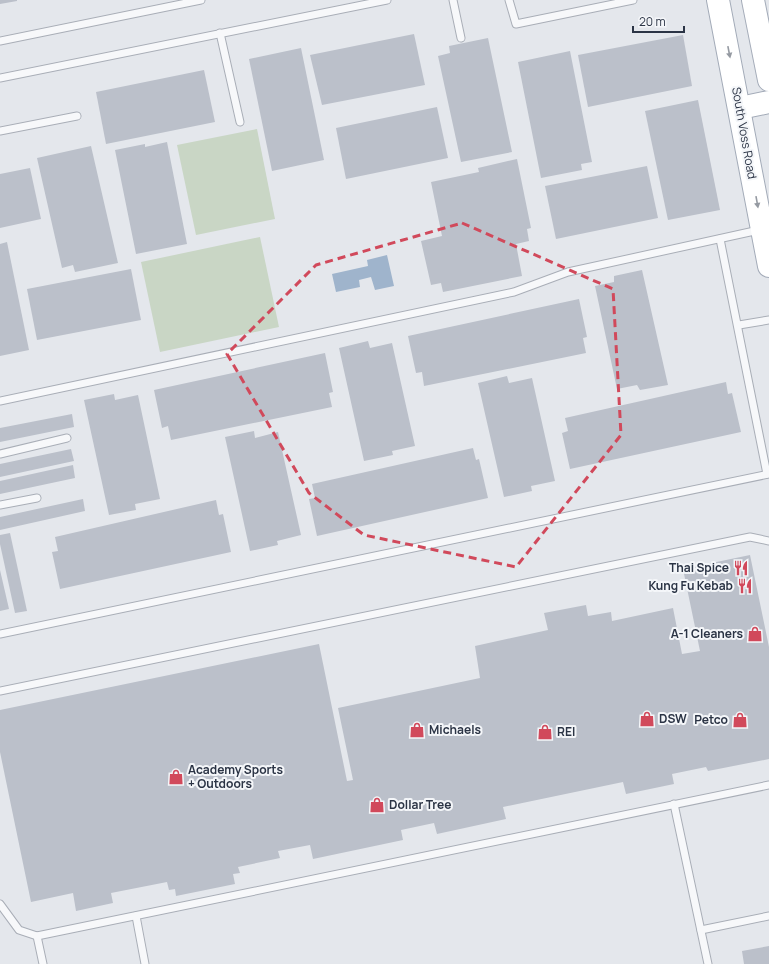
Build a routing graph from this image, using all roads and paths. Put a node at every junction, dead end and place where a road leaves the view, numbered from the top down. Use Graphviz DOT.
graph roads {
  1 [pos="201,0"];
  2 [pos="387,0"];
  3 [pos="453,0"];
  4 [pos="509,0"];
  5 [pos="633,0"];
  6 [pos="718,0"];
  7 [pos="753,0"];
  8 [pos="220,33"];
  9 [pos="461,38"];
  10 [pos="0,41"];
  11 [pos="768,67"];
  12 [pos="0,78"];
  13 [pos="769,102"];
  14 [pos="740,108"];
  15 [pos="77,116"];
  16 [pos="240,122"];
  17 [pos="0,131"];
  18 [pos="762,229"];
  19 [pos="720,239"];
  20 [pos="769,266"];
  21 [pos="769,320"];
  22 [pos="739,325"];
  23 [pos="0,401"];
  24 [pos="67,438"];
  25 [pos="0,454"];
  26 [pos="768,474"];
  27 [pos="37,498"];
  28 [pos="0,506"];
  29 [pos="769,541"];
  30 [pos="0,634"];
  31 [pos="0,691"];
  32 [pos="769,784"];
  33 [pos="674,804"];
  34 [pos="0,904"];
  35 [pos="136,916"];
  36 [pos="769,916"];
  37 [pos="701,930"];
  38 [pos="37,936"];
  39 [pos="43,964"];
  40 [pos="146,964"];
  41 [pos="708,964"];
  1 -- 10 [label="lane"];
  2 -- 8 [label="lane"];
  3 -- 9 [label="lane"];
  4 -- 5 [label="lane"];
  6 -- 14 [label="main road, South Voss Road, one-way"];
  7 -- 11 [label="main road"];
  8 -- 12 [label="lane"];
  8 -- 16 [label="lane"];
  13 -- 14 [label="main road"];
  14 -- 18 [label="main road, South Voss Road, one-way"];
  15 -- 17 [label="lane"];
  18 -- 19 [label="lane"];
  18 -- 20 [label="main road, South Voss Road"];
  19 -- 22 [label="lane"];
  19 -- 23 [label="lane"];
  21 -- 22 [label="lane"];
  22 -- 26 [label="lane"];
  24 -- 25 [label="lane"];
  26 -- 30 [label="lane"];
  27 -- 28 [label="lane"];
  29 -- 31 [label="lane"];
  32 -- 33 [label="lane"];
  33 -- 35 [label="lane"];
  33 -- 37 [label="lane"];
  34 -- 38 [label="lane"];
  35 -- 38 [label="lane"];
  35 -- 40 [label="lane"];
  36 -- 37 [label="lane"];
  37 -- 41 [label="lane"];
  38 -- 39 [label="lane"];
}
